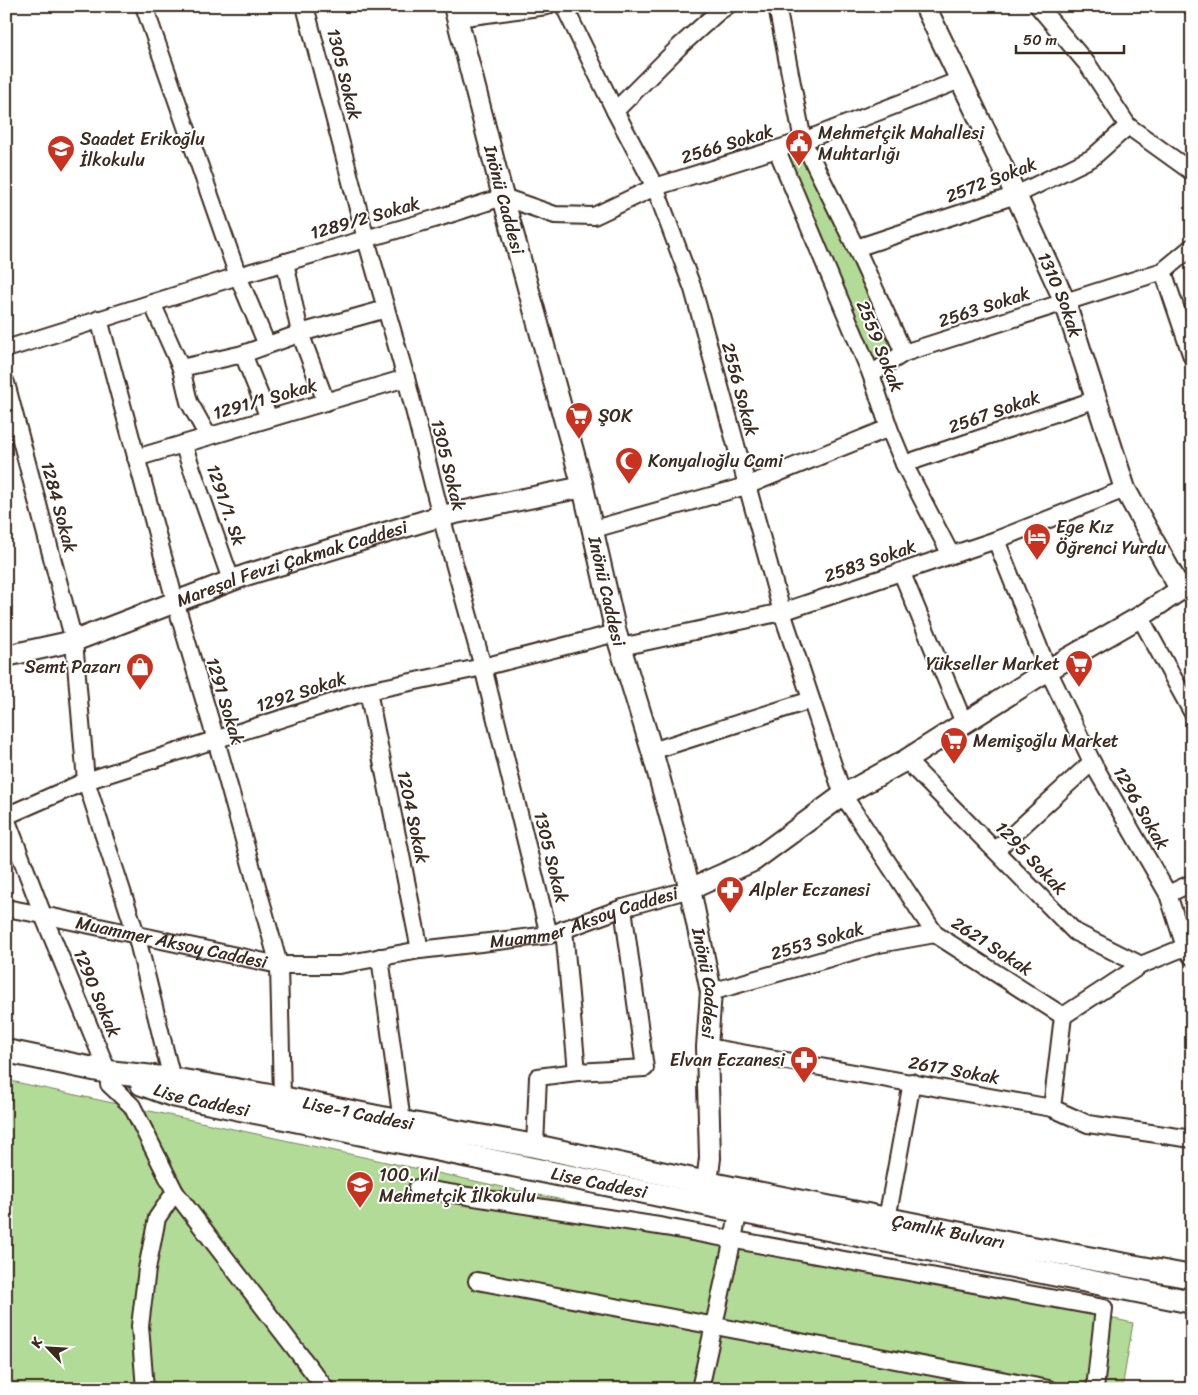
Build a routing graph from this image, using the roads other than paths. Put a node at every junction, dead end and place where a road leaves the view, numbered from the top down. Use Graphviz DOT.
graph roads {
  1 [pos="144,6"];
  2 [pos="305,6"];
  3 [pos="547,6"];
  4 [pos="564,6"];
  5 [pos="726,6"];
  6 [pos="777,6"];
  7 [pos="925,6"];
  8 [pos="1038,6"];
  9 [pos="456,12"];
  10 [pos="960,80"];
  11 [pos="615,111"];
  12 [pos="1128,126"];
  13 [pos="803,141"];
  14 [pos="776,150"];
  15 [pos="1192,172"];
  16 [pos="655,187"];
  17 [pos="1016,195"];
  18 [pos="503,197"];
  19 [pos="366,239"];
  20 [pos="1192,247"];
  21 [pos="856,248"];
  22 [pos="285,262"];
  23 [pos="1163,271"];
  24 [pos="238,276"];
  25 [pos="1065,302"];
  26 [pos="152,303"];
  27 [pos="386,309"];
  28 [pos="100,320"];
  29 [pos="300,333"];
  30 [pos="267,346"];
  31 [pos="6,349"];
  32 [pos="243,354"];
  33 [pos="904,354"];
  34 [pos="1192,357"];
  35 [pos="181,368"];
  36 [pos="871,374"];
  37 [pos="406,378"];
  38 [pos="6,383"];
  39 [pos="1097,399"];
  40 [pos="326,402"];
  41 [pos="269,418"];
  42 [pos="889,428"];
  43 [pos="208,436"];
  44 [pos="183,444"];
  45 [pos="136,458"];
  46 [pos="904,464"];
  47 [pos="746,486"];
  48 [pos="583,487"];
  49 [pos="1126,489"];
  50 [pos="441,516"];
  51 [pos="594,529"];
  52 [pos="996,540"];
  53 [pos="951,555"];
  54 [pos="901,571"];
  55 [pos="231,580"];
  56 [pos="1186,586"];
  57 [pos="174,601"];
  58 [pos="782,612"];
  59 [pos="1140,617"];
  60 [pos="618,640"];
  61 [pos="74,642"];
  62 [pos="6,656"];
  63 [pos="483,667"];
  64 [pos="1048,670"];
  65 [pos="368,691"];
  66 [pos="811,700"];
  67 [pos="1192,712"];
  68 [pos="964,723"];
  69 [pos="216,740"];
  70 [pos="652,751"];
  71 [pos="906,760"];
  72 [pos="1092,762"];
  73 [pos="86,781"];
  74 [pos="843,796"];
  75 [pos="6,817"];
  76 [pos="996,850"];
  77 [pos="1192,883"];
  78 [pos="690,889"];
  79 [pos="1168,894"];
  80 [pos="6,908"];
  81 [pos="623,908"];
  82 [pos="43,914"];
  83 [pos="557,932"];
  84 [pos="136,934"];
  85 [pos="935,934"];
  86 [pos="420,950"];
  87 [pos="1188,952"];
  88 [pos="380,957"];
  89 [pos="279,965"];
  90 [pos="1141,965"];
  91 [pos="711,992"];
  92 [pos="1063,1016"];
  93 [pos="707,1047"];
  94 [pos="6,1051"];
  95 [pos="108,1072"];
  96 [pos="577,1072"];
  97 [pos="172,1079"];
  98 [pos="912,1082"];
  99 [pos="282,1098"];
  100 [pos="1052,1108"];
  101 [pos="402,1122"];
  102 [pos="1192,1139"];
  103 [pos="535,1146"];
  104 [pos="417,1188"];
  105 [pos="175,1192"];
  106 [pos="705,1193"];
  107 [pos="739,1211"];
  108 [pos="887,1220"];
  109 [pos="733,1241"];
  110 [pos="1192,1277"];
  111 [pos="476,1281"];
  112 [pos="1192,1302"];
  113 [pos="714,1324"];
  114 [pos="145,1389"];
  115 [pos="326,1389"];
  116 [pos="700,1389"];
  117 [pos="1050,1389"];
  118 [pos="1095,1389"];
  1 -- 24 [label="street"];
  2 -- 19 [label="street, 1305 Sokak"];
  3 -- 9 [label="street"];
  4 -- 11 [label="street, 2556 Sokak"];
  5 -- 11 [label="street"];
  6 -- 13 [label="street, 2559 Sokak"];
  7 -- 10 [label="street, 1310 Sokak"];
  8 -- 12 [label="street"];
  9 -- 18 [label="street, Inönü Caddesi"];
  10 -- 13 [label="street, 2566 Sokak"];
  10 -- 17 [label="street, 1310 Sokak"];
  11 -- 16 [label="street, 2556 Sokak"];
  12 -- 15 [label="street"];
  12 -- 17 [label="street, 2572 Sokak"];
  13 -- 14 [label="street, 2566 Sokak"];
  13 -- 21 [label="street, 2559 Sokak"];
  14 -- 16 [label="street, 2566 Sokak"];
  14 -- 36 [label="street, 2559 Sokak"];
  16 -- 18 [label="street, 2566 Sokak"];
  16 -- 47 [label="street, 2556 Sokak"];
  17 -- 21 [label="street, 2572 Sokak"];
  17 -- 25 [label="street, 1310 Sokak"];
  18 -- 19 [label="street, 1289/2 Sokak"];
  18 -- 48 [label="street, Inönü Caddesi"];
  19 -- 22 [label="street, 1289/2 Sokak"];
  19 -- 27 [label="street, 1305 Sokak"];
  20 -- 23 [label="street, 2563 Sokak"];
  21 -- 33 [label="street, 2559 Sokak"];
  22 -- 24 [label="street, 1289/2 Sokak"];
  22 -- 29 [label="street"];
  23 -- 25 [label="street, 2563 Sokak"];
  23 -- 34 [label="street"];
  24 -- 26 [label="street, 1289/2 Sokak"];
  24 -- 30 [label="street"];
  25 -- 33 [label="street, 2563 Sokak"];
  25 -- 39 [label="street, 1310 Sokak"];
  26 -- 28 [label="street, 1289/2 Sokak"];
  26 -- 35 [label="street"];
  27 -- 29 [label="street"];
  27 -- 37 [label="street, 1305 Sokak"];
  28 -- 31 [label="street, 1289/2 Sokak"];
  28 -- 45 [label="street, 1291 Sokak"];
  29 -- 30 [label="street"];
  29 -- 40 [label="street"];
  30 -- 32 [label="street"];
  32 -- 35 [label="street"];
  32 -- 41 [label="street"];
  33 -- 36 [label="street, 2563 Sokak"];
  35 -- 43 [label="street"];
  36 -- 42 [label="street, 2559 Sokak"];
  37 -- 40 [label="street, 1291/1 Sokak"];
  37 -- 50 [label="street, 1305 Sokak"];
  38 -- 61 [label="street, 1284 Sokak"];
  39 -- 46 [label="street, 2567 Sokak"];
  39 -- 49 [label="street, 1310 Sokak"];
  40 -- 41 [label="street, 1291/1 Sokak"];
  41 -- 43 [label="street, 1291/1 Sokak"];
  42 -- 46 [label="street, 2559 Sokak"];
  42 -- 47 [label="street"];
  43 -- 44 [label="street, 1291/1 Sokak"];
  44 -- 45 [label="street, 1291/1 Sokak"];
  44 -- 55 [label="street, 1291/1. Sk"];
  45 -- 57 [label="street, 1291 Sokak"];
  46 -- 53 [label="street, 2559 Sokak"];
  47 -- 51 [label="street"];
  47 -- 58 [label="street, 2556 Sokak"];
  48 -- 50 [label="street, Mareşal Fevzi Çakmak Caddesi"];
  48 -- 51 [label="street, Inönü Caddesi"];
  49 -- 52 [label="street, 2583 Sokak"];
  49 -- 56 [label="street, 1310 Sokak"];
  50 -- 55 [label="street, Mareşal Fevzi Çakmak Caddesi"];
  50 -- 63 [label="street, 1305 Sokak"];
  51 -- 60 [label="street, Inönü Caddesi"];
  52 -- 53 [label="street, 2583 Sokak"];
  52 -- 64 [label="street, 1296 Sokak"];
  53 -- 54 [label="street, 2583 Sokak"];
  54 -- 58 [label="street, 2583 Sokak"];
  54 -- 68 [label="street"];
  55 -- 57 [label="street, Mareşal Fevzi Çakmak Caddesi"];
  56 -- 59 [label="street, Muammer Aksoy Caddesi"];
  57 -- 61 [label="street, Mareşal Fevzi Çakmak Caddesi"];
  57 -- 69 [label="street, 1291 Sokak"];
  58 -- 60 [label="street, 2583 Sokak"];
  58 -- 66 [label="street, 2556 Sokak"];
  59 -- 64 [label="street, Muammer Aksoy Caddesi"];
  59 -- 67 [label="street"];
  60 -- 63 [label="street, 1292 Sokak"];
  60 -- 70 [label="street, Inönü Caddesi"];
  61 -- 62 [label="street, Mareşal Fevzi Çakmak Caddesi"];
  61 -- 73 [label="street, 1284 Sokak"];
  63 -- 65 [label="street, 1292 Sokak"];
  63 -- 83 [label="street, 1305 Sokak"];
  64 -- 68 [label="street, Muammer Aksoy Caddesi"];
  64 -- 72 [label="street, 1296 Sokak"];
  65 -- 69 [label="street, 1292 Sokak"];
  65 -- 86 [label="street, 1204 Sokak"];
  66 -- 70 [label="street"];
  66 -- 74 [label="street, 2556 Sokak"];
  68 -- 71 [label="street, Muammer Aksoy Caddesi"];
  69 -- 73 [label="street, 1292 Sokak"];
  69 -- 89 [label="street, 1291 Sokak"];
  70 -- 78 [label="street, Inönü Caddesi"];
  71 -- 74 [label="street, Muammer Aksoy Caddesi"];
  71 -- 76 [label="street, 1295 Sokak"];
  72 -- 76 [label="street"];
  72 -- 79 [label="street, 1296 Sokak"];
  73 -- 75 [label="street, 1292 Sokak"];
  73 -- 84 [label="street, 1284 Sokak"];
  74 -- 78 [label="street, Muammer Aksoy Caddesi"];
  74 -- 85 [label="street, 2621 Sokak"];
  75 -- 82 [label="street, 1290 Sokak"];
  76 -- 90 [label="street, 1295 Sokak"];
  77 -- 79 [label="street"];
  78 -- 81 [label="street, Muammer Aksoy Caddesi"];
  78 -- 91 [label="street, Inönü Caddesi"];
  79 -- 87 [label="street, 1296 Sokak"];
  80 -- 82 [label="street, Muammer Aksoy Caddesi"];
  81 -- 83 [label="street, Muammer Aksoy Caddesi"];
  81 -- 96 [label="street"];
  82 -- 84 [label="street, Muammer Aksoy Caddesi"];
  82 -- 95 [label="street, 1290 Sokak"];
  83 -- 86 [label="street, Muammer Aksoy Caddesi"];
  83 -- 96 [label="street, 1305 Sokak"];
  84 -- 89 [label="street, Muammer Aksoy Caddesi"];
  84 -- 97 [label="street, 1284 Sokak"];
  85 -- 91 [label="street, 2553 Sokak"];
  85 -- 92 [label="street, 2621 Sokak"];
  86 -- 88 [label="street, Muammer Aksoy Caddesi"];
  87 -- 90 [label="street"];
  88 -- 89 [label="street, Muammer Aksoy Caddesi"];
  88 -- 101 [label="street"];
  89 -- 99 [label="street, 1291 Sokak"];
  90 -- 92 [label="street"];
  91 -- 93 [label="street, Inönü Caddesi"];
  92 -- 100 [label="street"];
  93 -- 98 [label="street, 2617 Sokak"];
  93 -- 106 [label="street, Inönü Caddesi"];
  94 -- 95 [label="main road, Lise-1 Caddesi"];
  95 -- 97 [label="main road, Lise-1 Caddesi"];
  95 -- 105 [label="street, 1290 Sokak"];
  95 -- 106 [label="main road, Lise Caddesi"];
  96 -- 103 [label="street"];
  97 -- 99 [label="main road, Lise-1 Caddesi"];
  98 -- 100 [label="street, 2617 Sokak"];
  98 -- 108 [label="street"];
  99 -- 101 [label="main road, Lise-1 Caddesi"];
  100 -- 102 [label="street, 2617 Sokak"];
  101 -- 103 [label="main road, Lise-1 Caddesi"];
  103 -- 106 [label="main road, Lise-1 Caddesi"];
  104 -- 109 [label="street"];
  105 -- 114 [label="street"];
  105 -- 115 [label="street, 1290 Sokak"];
  106 -- 107 [label="main road, Lise Caddesi"];
  106 -- 108 [label="main road, Çamlık Bulvarı"];
  107 -- 109 [label="street"];
  107 -- 112 [label="main road, Çamlık Bulvarı"];
  108 -- 110 [label="main road, Çamlık Bulvarı"];
  109 -- 113 [label="street"];
  109 -- 118 [label="street"];
  111 -- 113 [label="street"];
  113 -- 116 [label="street"];
  113 -- 117 [label="street"];
}
